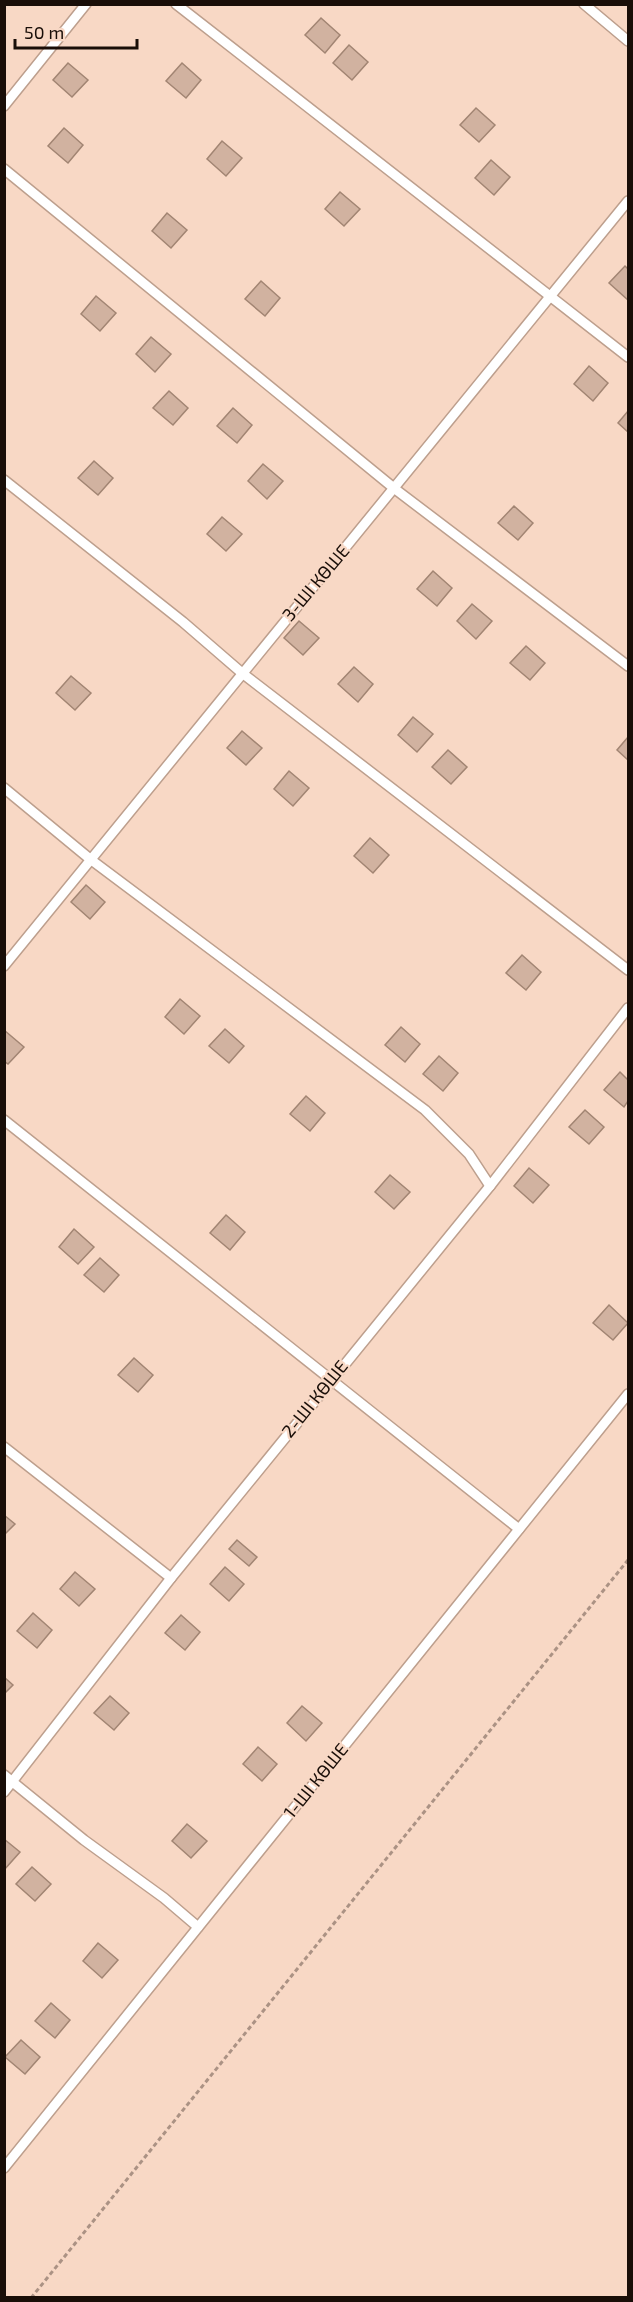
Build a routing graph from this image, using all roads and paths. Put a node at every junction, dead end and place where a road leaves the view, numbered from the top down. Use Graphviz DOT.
graph roads {
  1 [pos="86,4"];
  2 [pos="176,4"];
  3 [pos="584,4"];
  4 [pos="628,41"];
  5 [pos="4,106"];
  6 [pos="4,169"];
  7 [pos="628,201"];
  8 [pos="550,296"];
  9 [pos="628,357"];
  10 [pos="4,480"];
  11 [pos="395,489"];
  12 [pos="628,666"];
  13 [pos="242,673"];
  14 [pos="4,788"];
  15 [pos="90,859"];
  16 [pos="4,966"];
  17 [pos="628,970"];
  18 [pos="628,1008"];
  19 [pos="4,1120"];
  20 [pos="490,1186"];
  21 [pos="332,1378"];
  22 [pos="628,1394"];
  23 [pos="4,1447"];
  24 [pos="519,1528"];
  25 [pos="628,1560"];
  26 [pos="171,1578"];
  27 [pos="4,1775"];
  28 [pos="13,1782"];
  29 [pos="4,1792"];
  30 [pos="198,1926"];
  31 [pos="4,2169"];
  32 [pos="31,2298"];
  1 -- 5 [label="lane"];
  2 -- 8 [label="lane"];
  3 -- 4 [label="lane"];
  6 -- 11 [label="lane"];
  7 -- 8 [label="lane, 3-ШІ КӨШЕ"];
  8 -- 9 [label="lane"];
  8 -- 11 [label="lane, 3-ШІ КӨШЕ"];
  10 -- 13 [label="lane"];
  11 -- 12 [label="lane"];
  11 -- 13 [label="lane, 3-ШІ КӨШЕ"];
  13 -- 15 [label="lane, 3-ШІ КӨШЕ"];
  13 -- 17 [label="lane"];
  14 -- 15 [label="lane"];
  15 -- 16 [label="lane, 3-ШІ КӨШЕ"];
  15 -- 20 [label="lane"];
  18 -- 20 [label="lane, 2-ШІ КӨШЕ"];
  19 -- 21 [label="lane"];
  20 -- 21 [label="lane, 2-ШІ КӨШЕ"];
  21 -- 24 [label="lane"];
  21 -- 26 [label="lane, 2-ШІ КӨШЕ"];
  22 -- 24 [label="lane, 1-ШІ КӨШЕ"];
  23 -- 26 [label="lane"];
  24 -- 30 [label="lane, 1-ШІ КӨШЕ"];
  25 -- 32 [label="path"];
  26 -- 28 [label="lane, 2-ШІ КӨШЕ"];
  27 -- 28 [label="lane"];
  28 -- 29 [label="lane, 2-ШІ КӨШЕ"];
  28 -- 30 [label="lane"];
  30 -- 31 [label="lane, 1-ШІ КӨШЕ"];
}
